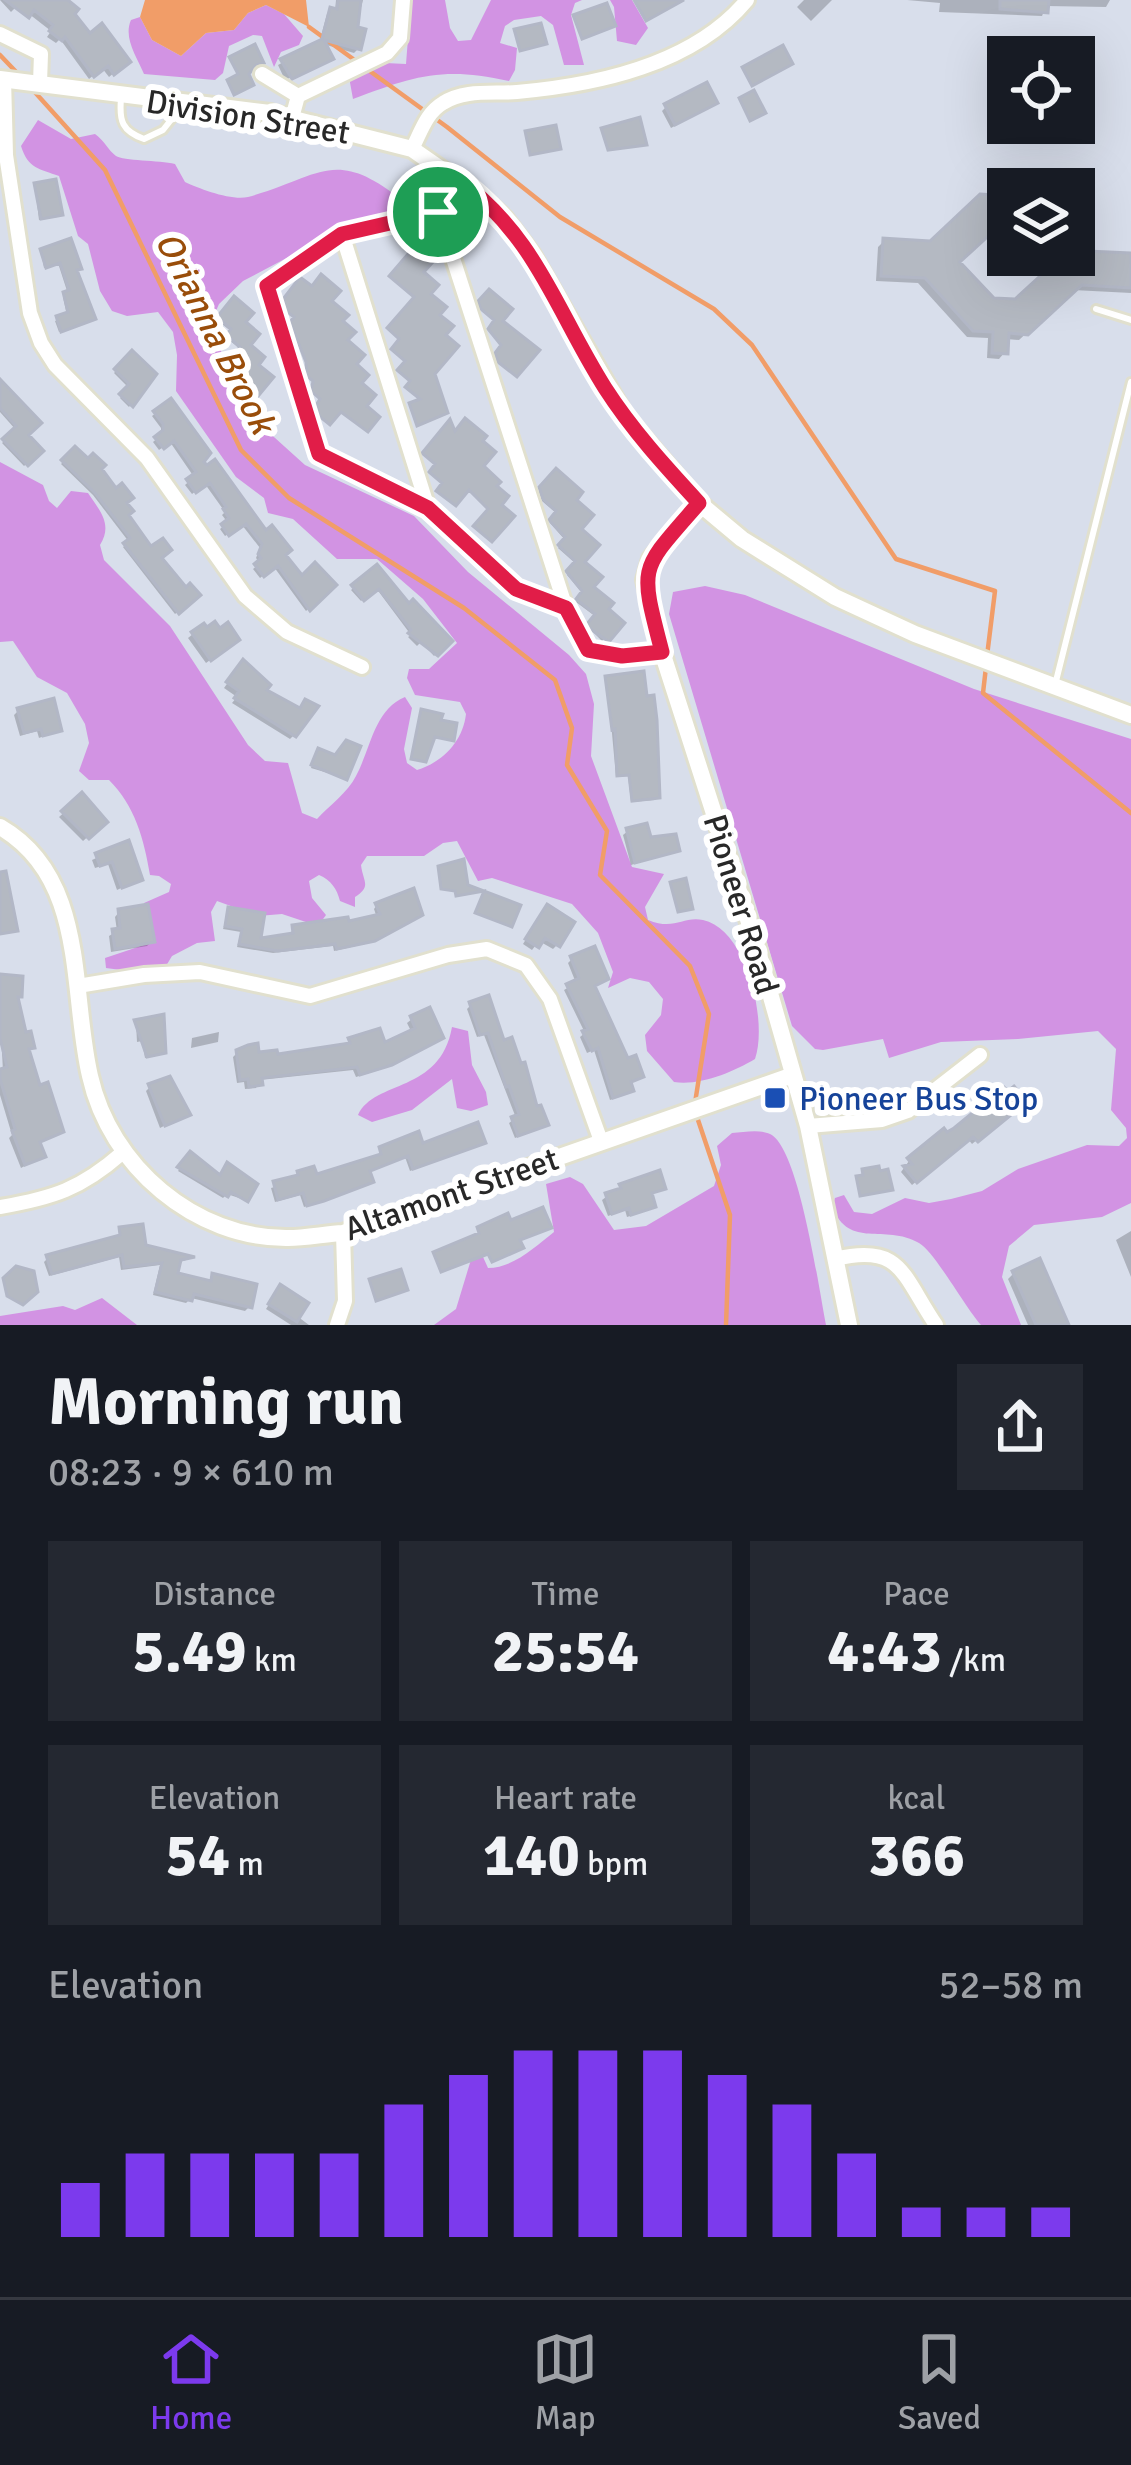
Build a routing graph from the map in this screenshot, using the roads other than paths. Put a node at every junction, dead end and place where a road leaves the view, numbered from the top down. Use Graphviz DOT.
graph roads {
  1 [pos="403,0"];
  2 [pos="747,0"];
  3 [pos="0,34"];
  4 [pos="262,74"];
  5 [pos="2,79"];
  6 [pos="40,83"];
  7 [pos="121,95"];
  8 [pos="298,96"];
  9 [pos="184,104"];
  10 [pos="292,118"];
  11 [pos="412,149"];
  12 [pos="457,178"];
  13 [pos="438,212"];
  14 [pos="342,234"];
  15 [pos="1096,309"];
  16 [pos="1131,320"];
  17 [pos="1131,382"];
  18 [pos="699,503"];
  19 [pos="428,508"];
  20 [pos="566,608"];
  21 [pos="662,652"];
  22 [pos="362,667"];
  23 [pos="1054,689"];
  24 [pos="1131,715"];
  25 [pos="0,826"];
  26 [pos="78,986"];
  27 [pos="980,1055"];
  28 [pos="793,1075"];
  29 [pos="808,1126"];
  30 [pos="602,1141"];
  31 [pos="122,1153"];
  32 [pos="0,1207"];
  33 [pos="343,1232"];
  34 [pos="835,1259"];
  35 [pos="337,1325"];
  36 [pos="849,1325"];
  37 [pos="936,1325"];
  1 -- 8 [label="street"];
  2 -- 11 [label="street"];
  3 -- 6 [label="street"];
  4 -- 8 [label="street"];
  5 -- 6 [label="street, Division Street"];
  5 -- 22 [label="street"];
  6 -- 7 [label="street, Division Street"];
  7 -- 9 [label="street, Division Street"];
  7 -- 9 [label="lane"];
  8 -- 10 [label="street"];
  9 -- 10 [label="street, Division Street"];
  10 -- 11 [label="street, Division Street"];
  11 -- 12 [label="street, Division Street"];
  12 -- 13 [label="street"];
  12 -- 18 [label="street, Division Street"];
  13 -- 14 [label="street"];
  13 -- 20 [label="street"];
  14 -- 19 [label="street"];
  14 -- 19 [label="street"];
  15 -- 16 [label="lane"];
  17 -- 23 [label="lane"];
  18 -- 21 [label="street, Pioneer Road"];
  18 -- 23 [label="street, Division Street"];
  19 -- 20 [label="street"];
  20 -- 21 [label="street"];
  21 -- 28 [label="street, Pioneer Road"];
  23 -- 24 [label="street, Division Street"];
  25 -- 26 [label="street, Altamont Street"];
  26 -- 30 [label="street"];
  26 -- 31 [label="street, Altamont Street"];
  27 -- 29 [label="street"];
  28 -- 29 [label="street, Pioneer Road"];
  28 -- 30 [label="street, Altamont Street"];
  29 -- 34 [label="street, Pioneer Road"];
  30 -- 33 [label="street, Altamont Street"];
  31 -- 32 [label="street"];
  31 -- 33 [label="street, Altamont Street"];
  33 -- 35 [label="street"];
  34 -- 36 [label="street, Pioneer Road"];
  34 -- 37 [label="street"];
}
